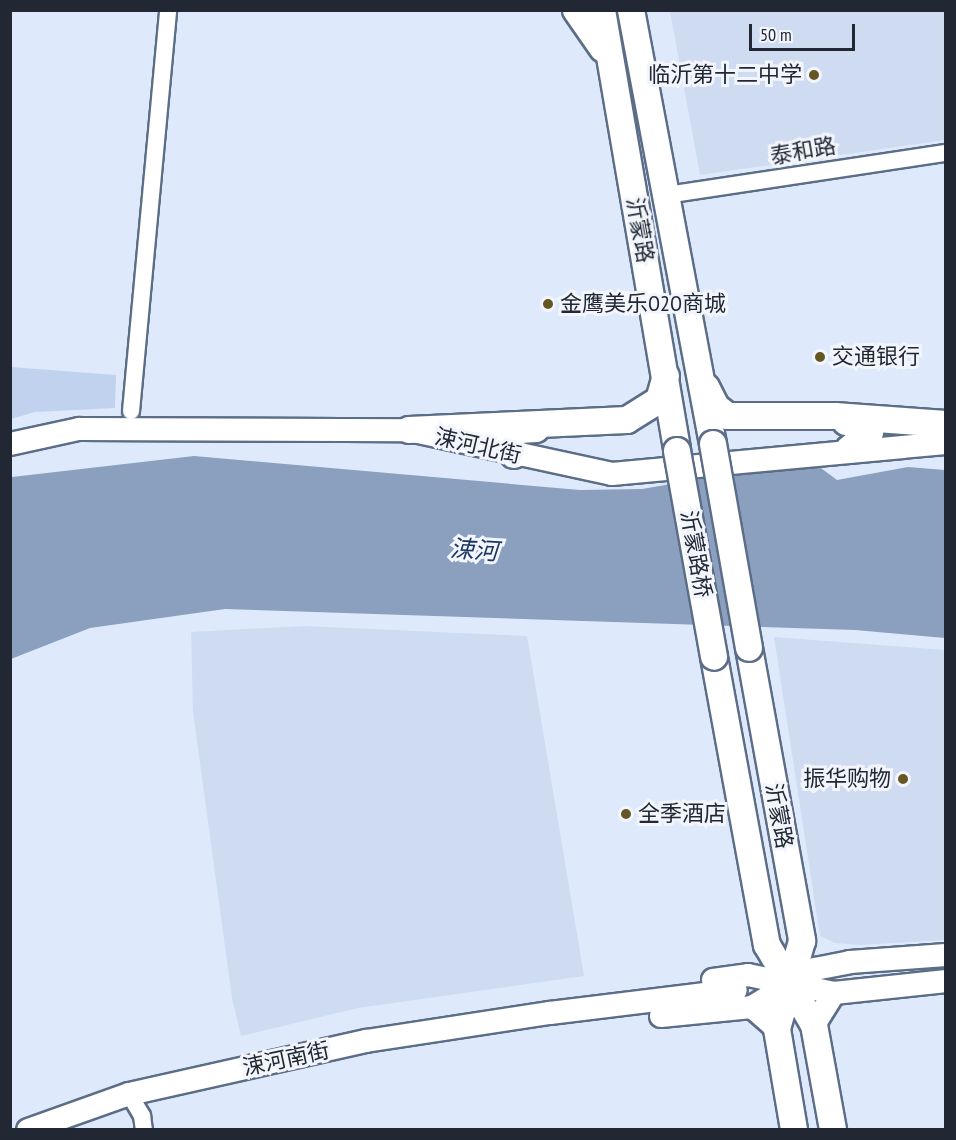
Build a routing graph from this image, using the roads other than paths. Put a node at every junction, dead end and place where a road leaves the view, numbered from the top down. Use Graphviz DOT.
graph roads {
  1 [pos="168,10"];
  2 [pos="576,10"];
  3 [pos="602,10"];
  4 [pos="631,10"];
  5 [pos="608,56"];
  6 [pos="945,153"];
  7 [pos="667,195"];
  8 [pos="666,375"];
  9 [pos="701,378"];
  10 [pos="131,411"];
  11 [pos="945,424"];
  12 [pos="409,430"];
  13 [pos="945,443"];
  14 [pos="10,444"];
  15 [pos="713,444"];
  16 [pos="849,449"];
  17 [pos="677,450"];
  18 [pos="514,455"];
  19 [pos="749,648"];
  20 [pos="714,657"];
  21 [pos="802,941"];
  22 [pos="945,955"];
  23 [pos="945,968"];
  24 [pos="836,978"];
  25 [pos="945,981"];
  26 [pos="790,982"];
  27 [pos="736,990"];
  28 [pos="752,1007"];
  29 [pos="496,1021"];
  30 [pos="814,1025"];
  31 [pos="777,1029"];
  32 [pos="129,1094"];
  33 [pos="28,1130"];
  34 [pos="144,1130"];
  35 [pos="794,1130"];
  36 [pos="833,1130"];
  1 -- 10 [label="street"];
  2 -- 5 [label="main road"];
  3 -- 5 [label="main road, 沂蒙路"];
  4 -- 7 [label="main road, 沂蒙路"];
  5 -- 8 [label="main road, 沂蒙路"];
  6 -- 7 [label="street, 泰和路"];
  7 -- 9 [label="main road, 沂蒙路"];
  8 -- 12 [label="main road"];
  8 -- 17 [label="main road, 沂蒙路"];
  9 -- 11 [label="main road"];
  9 -- 15 [label="main road, 沂蒙路"];
  12 -- 14 [label="main road, 涑河北街"];
  12 -- 18 [label="main road, 涑河北街"];
  13 -- 16 [label="main road, 涑河北街"];
  15 -- 16 [label="main road"];
  15 -- 19 [label="main road, 沂蒙路桥, bridge"];
  16 -- 18 [label="main road, 涑河北街"];
  17 -- 18 [label="main road"];
  17 -- 20 [label="main road, 沂蒙路桥, bridge"];
  19 -- 21 [label="main road, 沂蒙路"];
  20 -- 26 [label="main road, 沂蒙路"];
  21 -- 24 [label="main road"];
  21 -- 26 [label="main road, 沂蒙路"];
  22 -- 24 [label="main road"];
  23 -- 24 [label="main road"];
  24 -- 25 [label="main road"];
  24 -- 26 [label="main road"];
  24 -- 30 [label="main road"];
  26 -- 28 [label="main road"];
  26 -- 29 [label="main road"];
  26 -- 30 [label="main road, 沂蒙路"];
  26 -- 31 [label="main road, 沂蒙路"];
  27 -- 29 [label="main road, 涑河南街"];
  28 -- 29 [label="main road"];
  28 -- 31 [label="main road"];
  29 -- 32 [label="main road, 涑河南街"];
  30 -- 36 [label="main road, 沂蒙路"];
  31 -- 35 [label="main road, 沂蒙路"];
  32 -- 33 [label="main road, 涑河南街"];
  32 -- 34 [label="street"];
}
